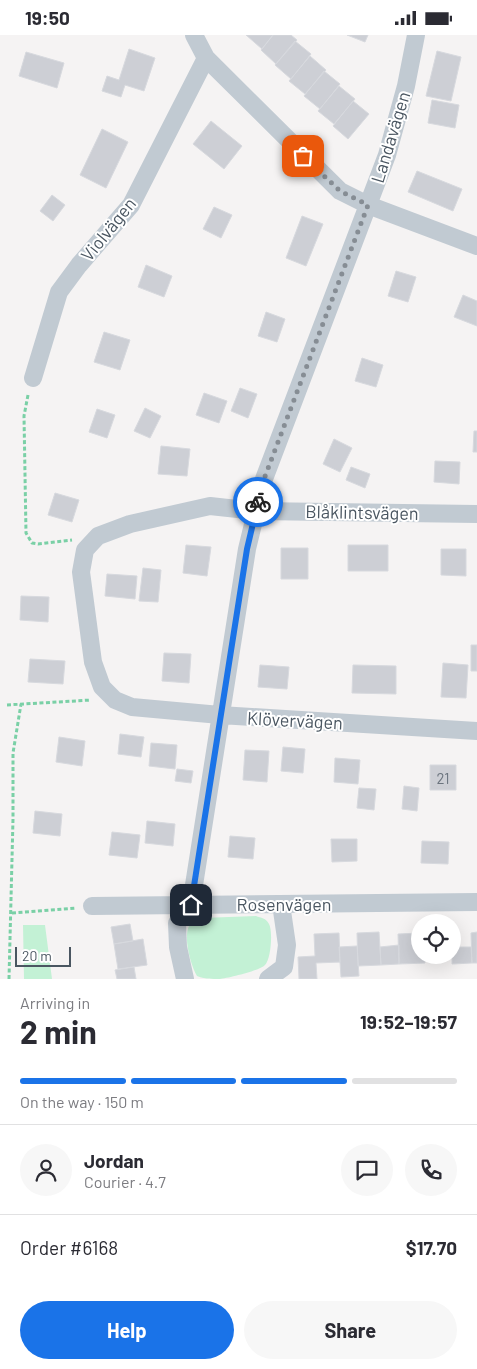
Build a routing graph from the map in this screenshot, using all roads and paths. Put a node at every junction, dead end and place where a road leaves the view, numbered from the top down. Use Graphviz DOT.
graph roads {
  1 [pos="194,35"];
  2 [pos="416,35"];
  3 [pos="206,58"];
  4 [pos="368,205"];
  5 [pos="477,246"];
  6 [pos="33,377"];
  7 [pos="256,511"];
  8 [pos="477,514"];
  9 [pos="99,535"];
  10 [pos="115,700"];
  11 [pos="21,704"];
  12 [pos="7,705"];
  13 [pos="220,715"];
  14 [pos="477,731"];
  15 [pos="477,902"];
  16 [pos="281,904"];
  17 [pos="191,905"];
  18 [pos="92,906"];
  19 [pos="12,913"];
  20 [pos="10,979"];
  21 [pos="185,979"];
  22 [pos="268,979"];
  1 -- 3 [label="street"];
  2 -- 4 [label="street, Landavägen"];
  3 -- 4 [label="street"];
  3 -- 6 [label="street, Violvägen"];
  4 -- 5 [label="street"];
  4 -- 7 [label="street, Landavägen"];
  6 -- 9 [label="path"];
  7 -- 8 [label="street, Blåklintsvägen"];
  7 -- 9 [label="street, Blåklintsvägen"];
  7 -- 13 [label="street, Landavägen"];
  9 -- 10 [label="street"];
  10 -- 11 [label="path"];
  10 -- 13 [label="street, Klövervägen"];
  11 -- 12 [label="path"];
  11 -- 19 [label="path"];
  13 -- 14 [label="street, Klövervägen"];
  13 -- 17 [label="street, Landavägen"];
  15 -- 16 [label="street, Rosenvägen"];
  16 -- 17 [label="street, Rosenvägen"];
  16 -- 22 [label="street"];
  17 -- 18 [label="street, Rosenvägen"];
  17 -- 21 [label="street"];
  18 -- 19 [label="path"];
  19 -- 20 [label="path"];
}
